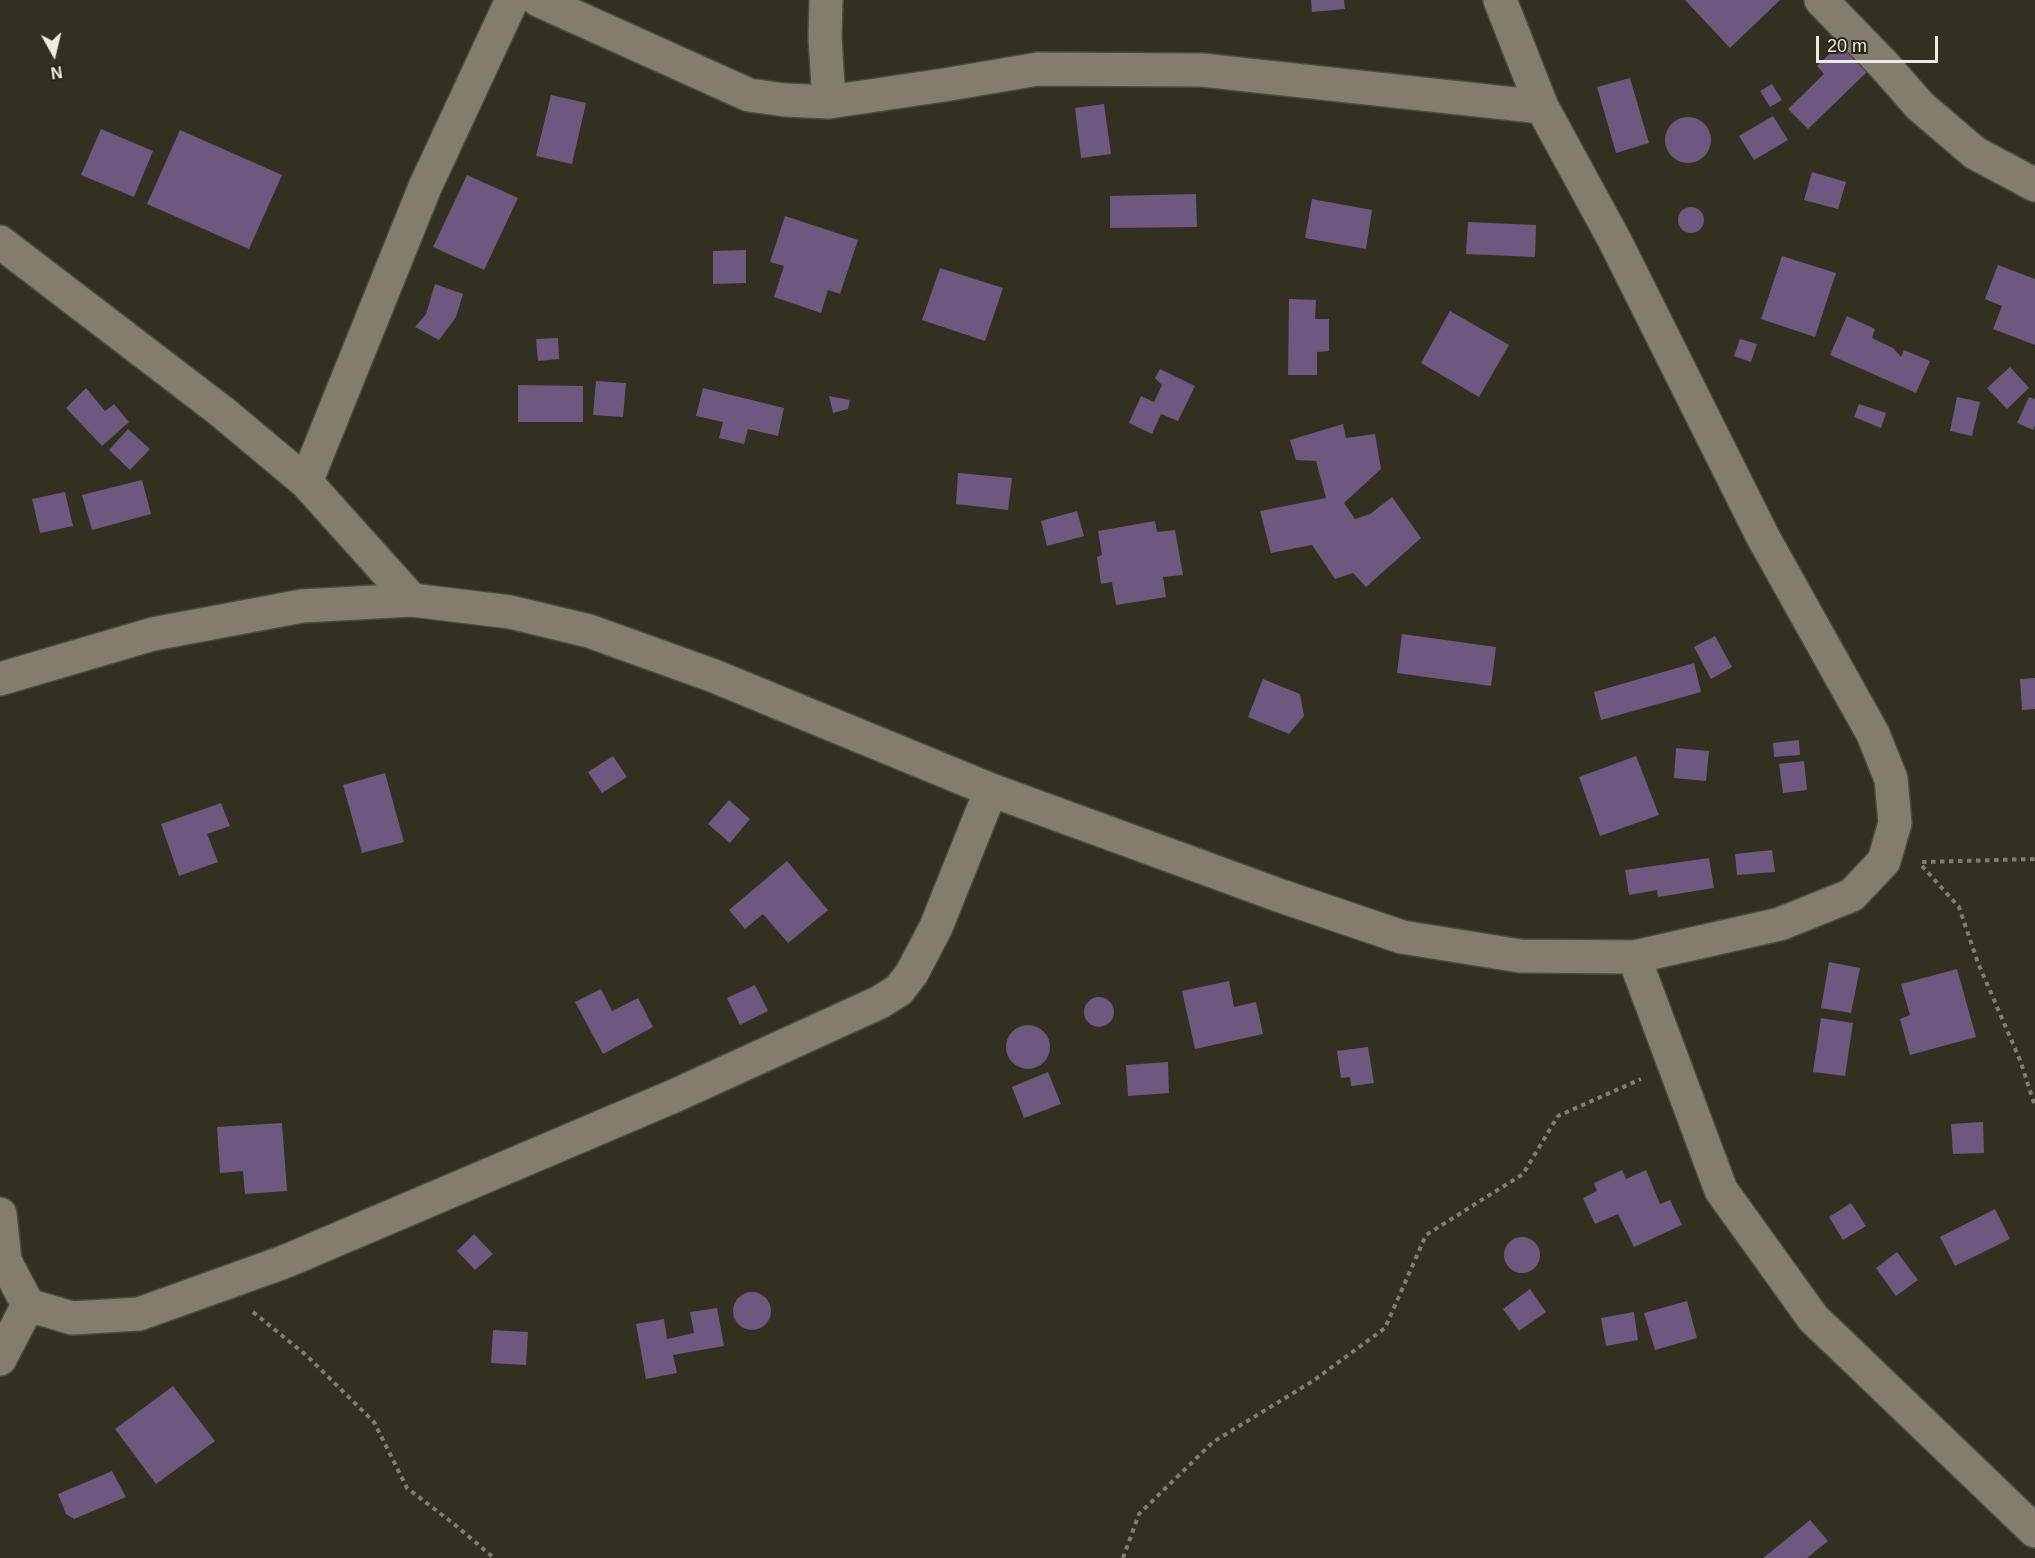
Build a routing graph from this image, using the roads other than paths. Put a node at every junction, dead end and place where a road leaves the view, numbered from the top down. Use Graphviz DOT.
graph roads {
  1 [pos="512,0"];
  2 [pos="538,0"];
  3 [pos="826,0"];
  4 [pos="1500,0"];
  5 [pos="1821,0"];
  6 [pos="829,102"];
  7 [pos="1542,107"];
  8 [pos="2035,185"];
  9 [pos="0,242"];
  10 [pos="306,482"];
  11 [pos="412,600"];
  12 [pos="0,678"];
  13 [pos="991,790"];
  14 [pos="1634,957"];
  15 [pos="0,1214"];
  16 [pos="28,1305"];
  17 [pos="0,1359"];
  18 [pos="2035,1531"];
  1 -- 10 [label="street"];
  2 -- 6 [label="street"];
  3 -- 6 [label="street"];
  4 -- 7 [label="street"];
  5 -- 8 [label="street"];
  6 -- 7 [label="street"];
  7 -- 14 [label="street"];
  9 -- 10 [label="street"];
  10 -- 11 [label="street"];
  11 -- 12 [label="street"];
  11 -- 13 [label="street"];
  13 -- 14 [label="street"];
  13 -- 16 [label="street"];
  14 -- 18 [label="street"];
  15 -- 16 [label="street"];
  16 -- 17 [label="street"];
}
